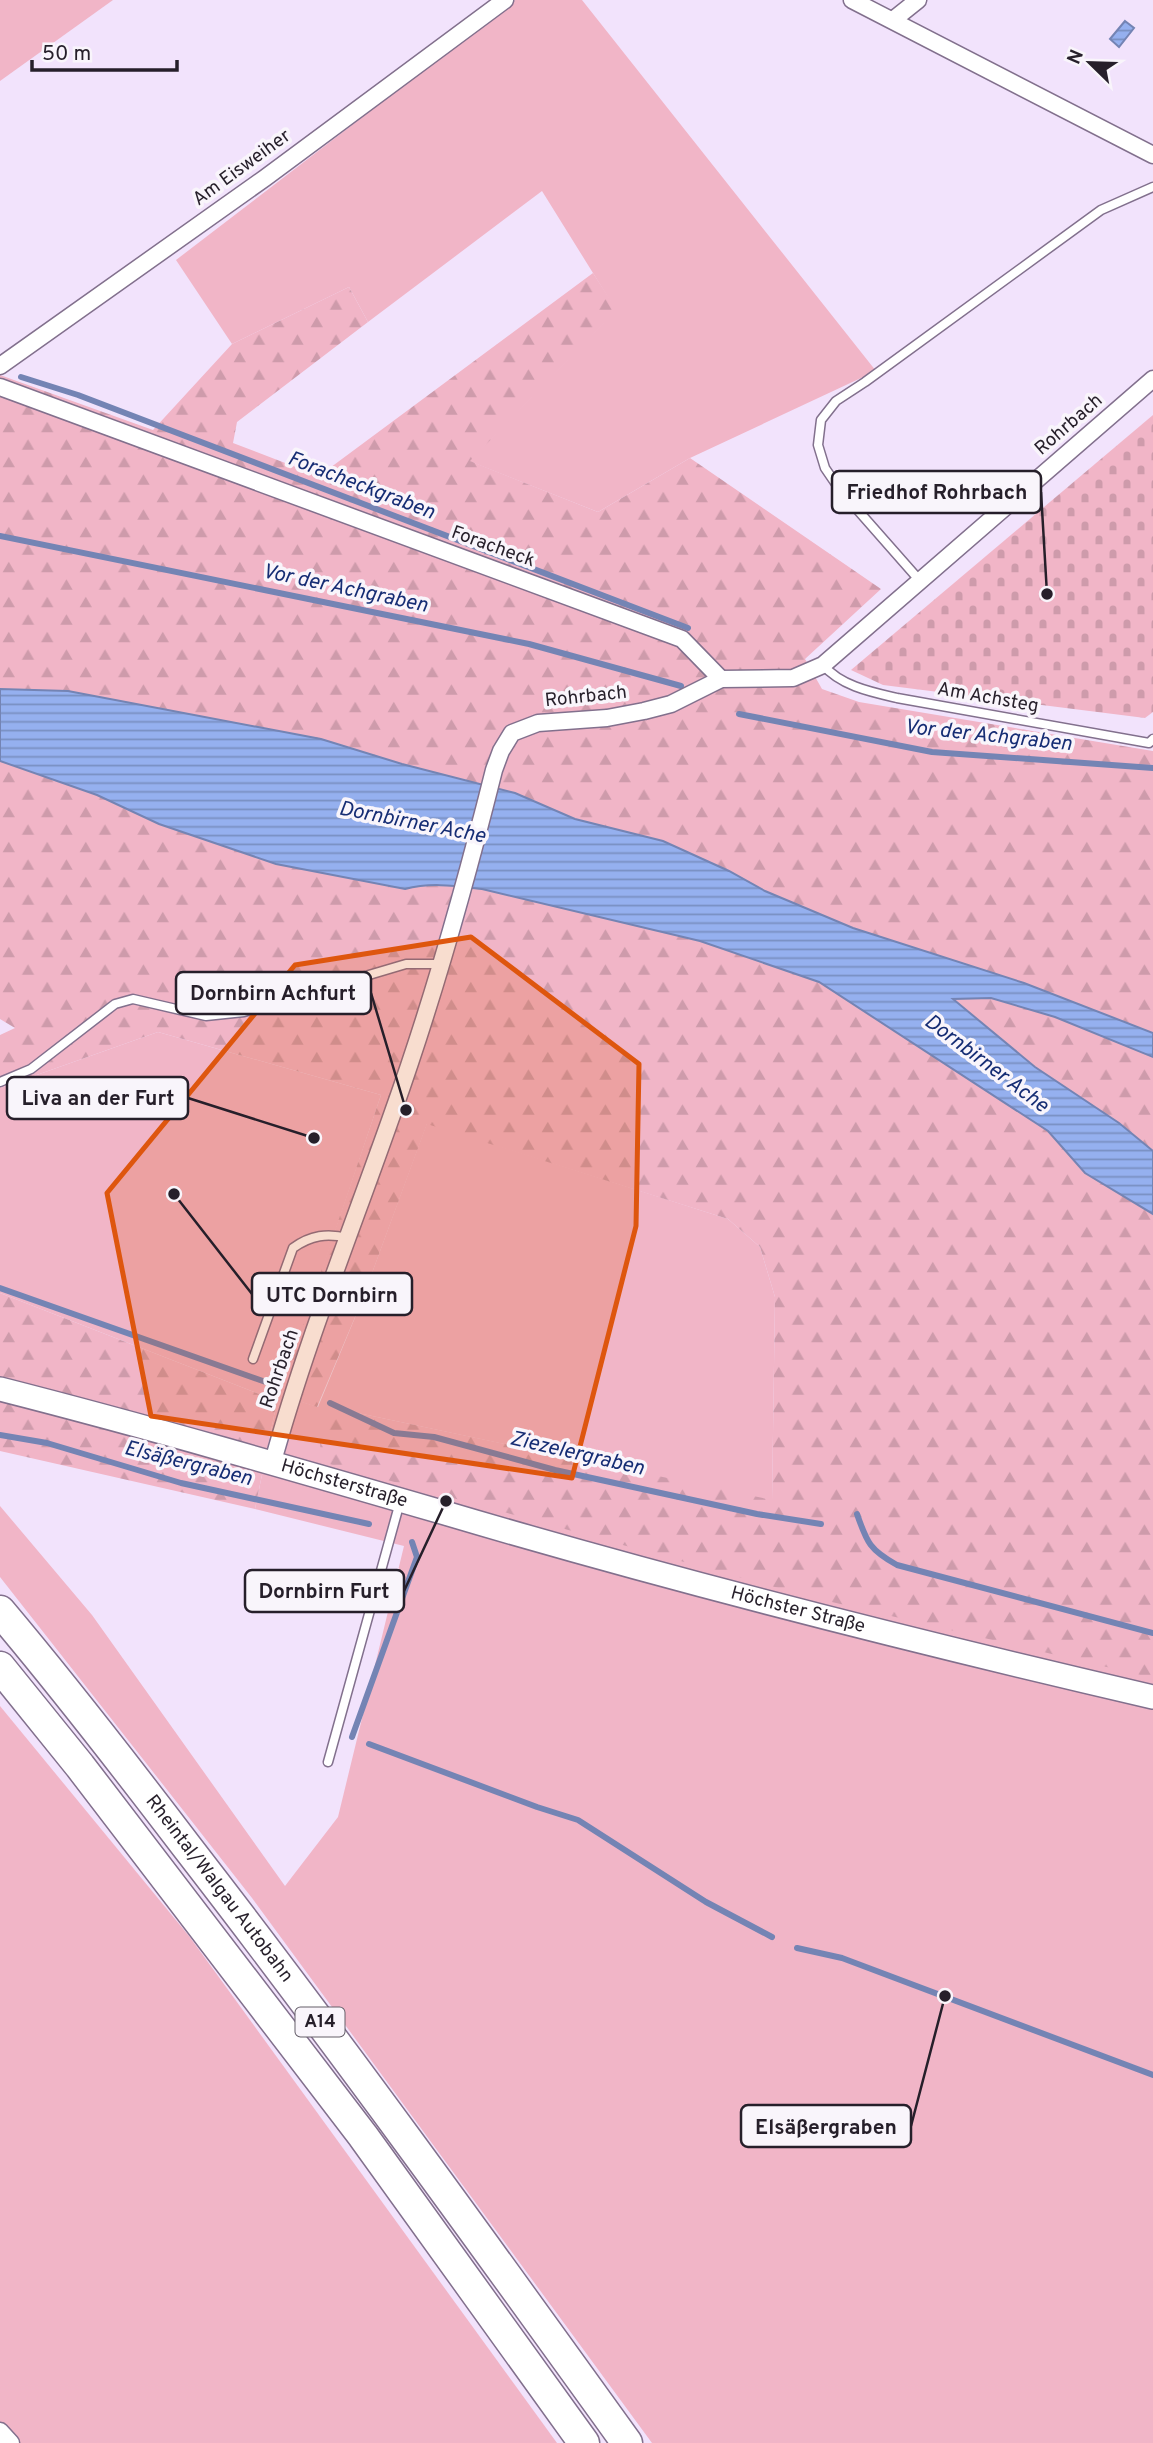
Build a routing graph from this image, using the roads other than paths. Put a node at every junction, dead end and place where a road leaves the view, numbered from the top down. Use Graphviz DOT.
graph roads {
  1 [pos="505,0"];
  2 [pos="852,0"];
  3 [pos="918,0"];
  4 [pos="892,20"];
  5 [pos="1153,155"];
  6 [pos="1153,187"];
  7 [pos="0,366"];
  8 [pos="1153,379"];
  9 [pos="0,387"];
  10 [pos="921,582"];
  11 [pos="823,665"];
  12 [pos="721,680"];
  13 [pos="1152,742"];
  14 [pos="442,964"];
  15 [pos="0,1082"];
  16 [pos="348,1238"];
  17 [pos="253,1359"];
  18 [pos="0,1389"];
  19 [pos="272,1465"];
  20 [pos="401,1499"];
  21 [pos="444,1513"];
  22 [pos="0,1611"];
  23 [pos="0,1667"];
  24 [pos="1153,1697"];
  25 [pos="328,1762"];
  26 [pos="0,2431"];
  27 [pos="11,2443"];
  28 [pos="584,2443"];
  29 [pos="627,2443"];
  1 -- 7 [label="street, Am Eisweiher"];
  2 -- 4 [label="street"];
  3 -- 4 [label="street"];
  4 -- 5 [label="street"];
  6 -- 10 [label="lane"];
  8 -- 10 [label="street, Rohrbach"];
  9 -- 12 [label="street, Foracheck"];
  10 -- 11 [label="street, Rohrbach"];
  11 -- 12 [label="street, Rohrbach"];
  11 -- 13 [label="lane, Am Achsteg"];
  12 -- 14 [label="street, Rohrbach"];
  14 -- 15 [label="lane"];
  14 -- 16 [label="street, Rohrbach"];
  16 -- 17 [label="lane"];
  16 -- 19 [label="street, Rohrbach"];
  18 -- 19 [label="main road, Höchsterstraße"];
  19 -- 20 [label="main road, Höchsterstraße"];
  20 -- 21 [label="main road, Höchsterstraße"];
  20 -- 25 [label="lane"];
  21 -- 24 [label="main road, Höchster Straße"];
  22 -- 29 [label="highway, Rheintal/Walgau Autobahn / A14"];
  23 -- 28 [label="highway, Rheintal/Walgau Autobahn / A14"];
  26 -- 27 [label="street"];
}
